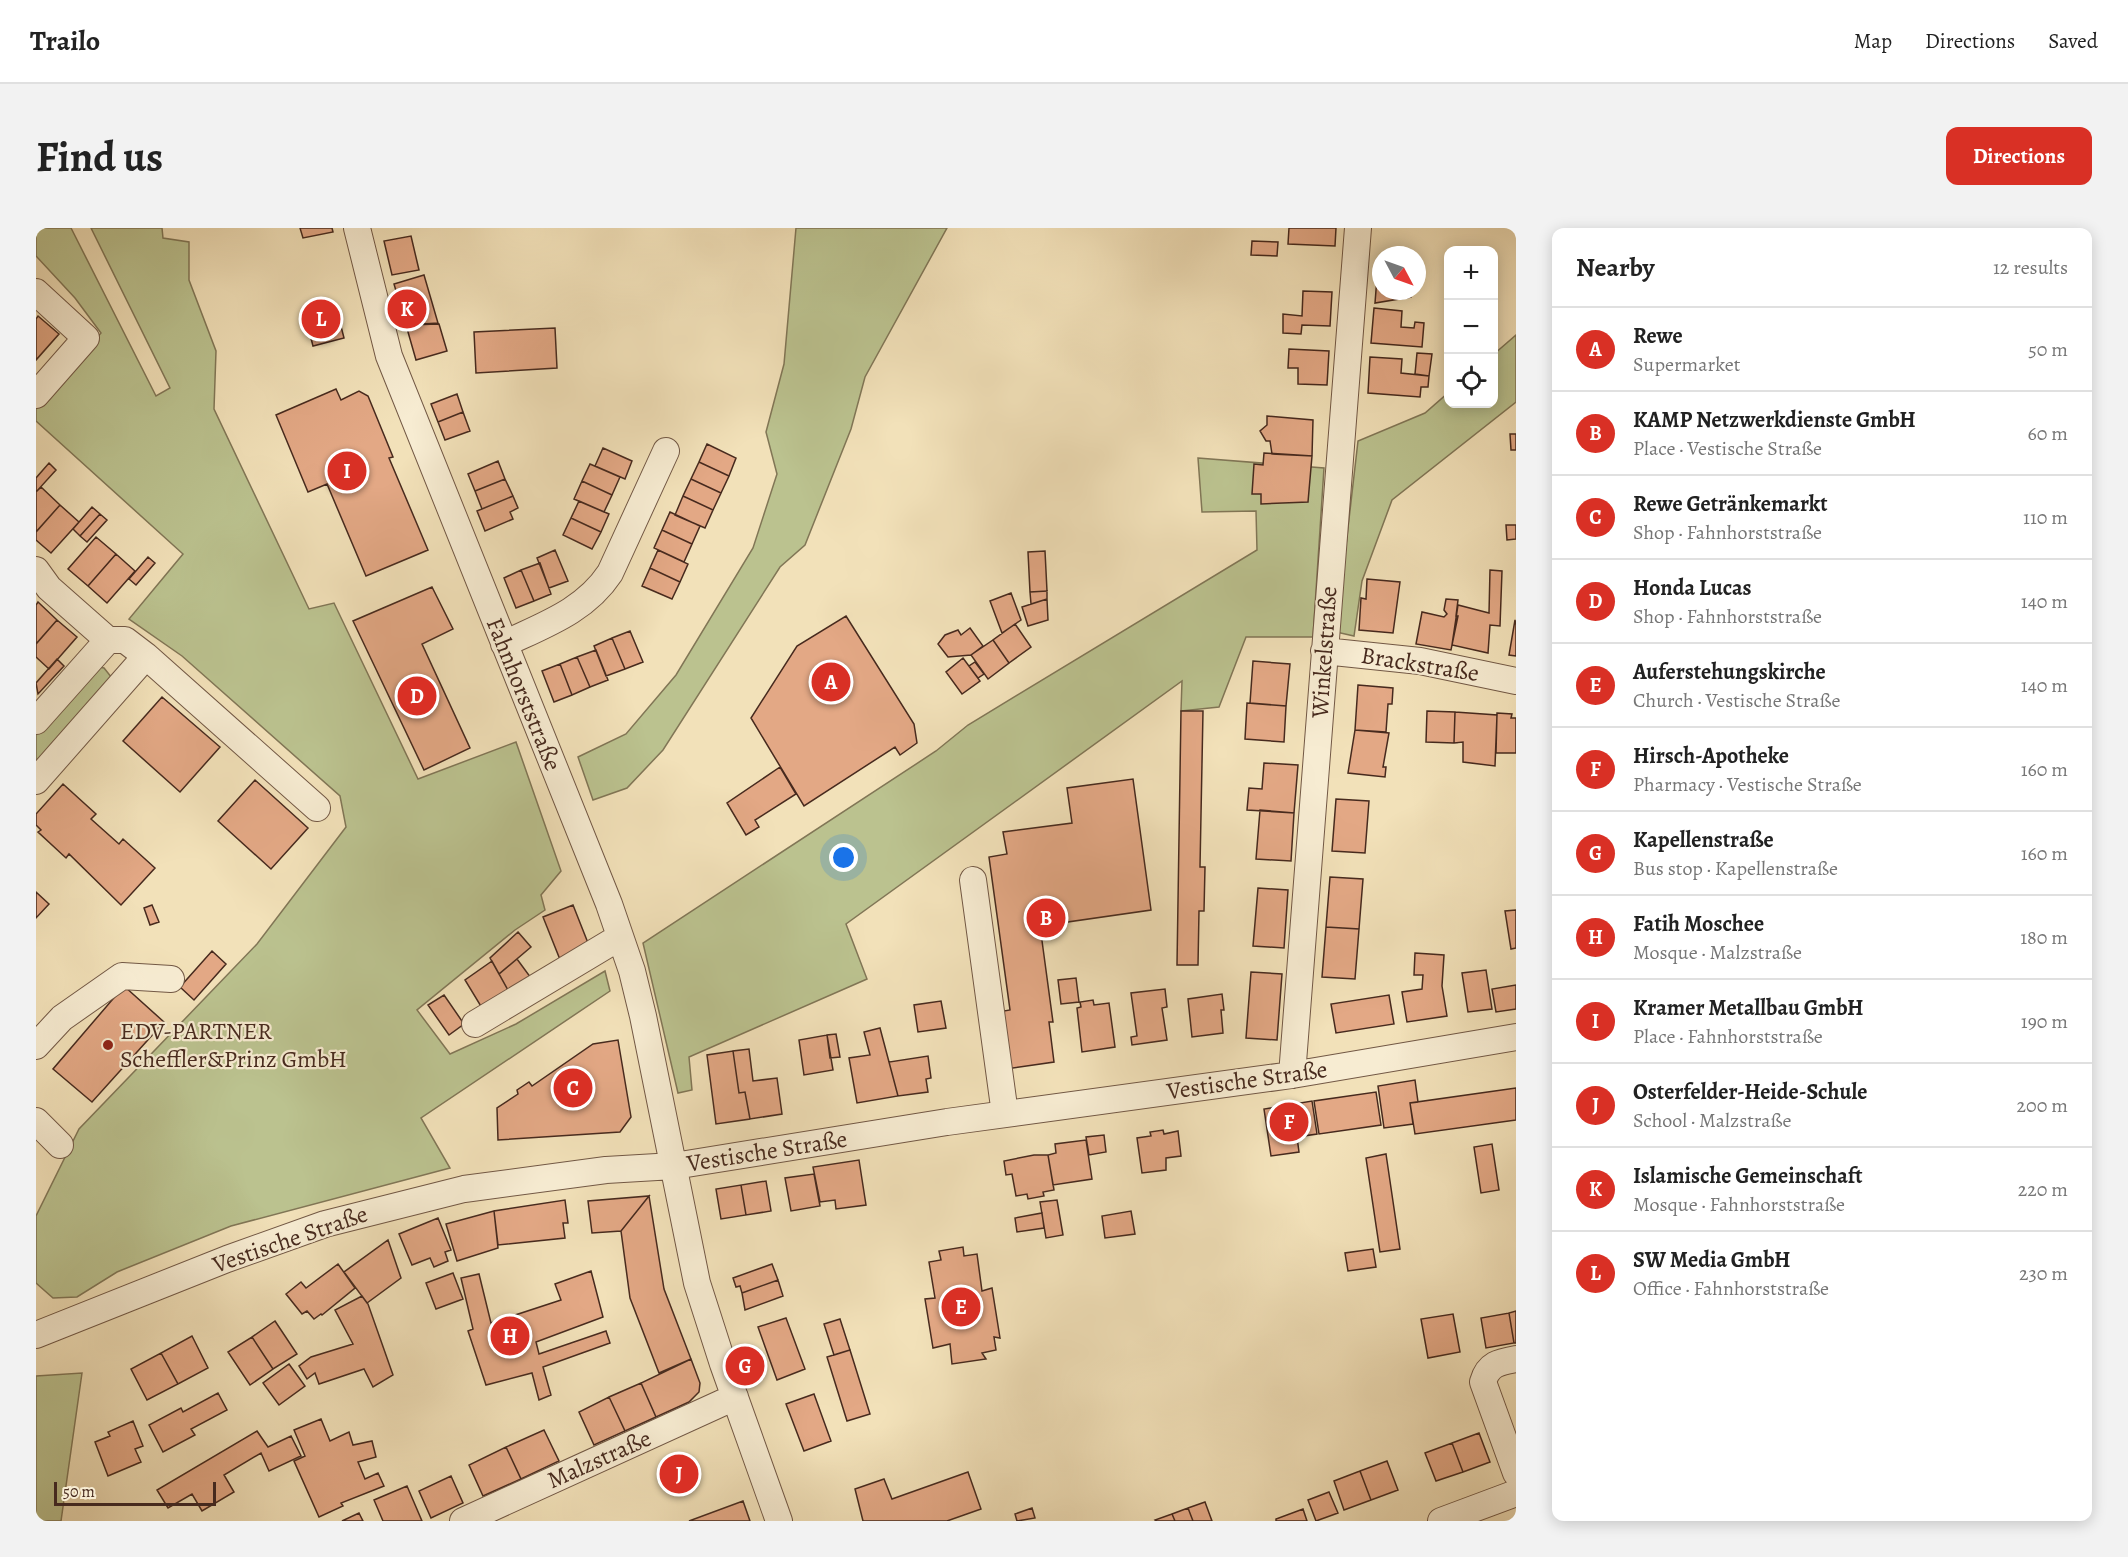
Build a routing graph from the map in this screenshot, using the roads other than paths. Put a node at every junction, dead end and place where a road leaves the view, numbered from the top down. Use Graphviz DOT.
graph roads {
  1 [pos="357,228"];
  2 [pos="1358,228"];
  3 [pos="36,292"];
  4 [pos="36,395"];
  5 [pos="666,451"];
  6 [pos="36,570"];
  7 [pos="108,640"];
  8 [pos="504,644"];
  9 [pos="1324,651"];
  10 [pos="147,656"];
  11 [pos="1516,681"];
  12 [pos="36,721"];
  13 [pos="36,781"];
  14 [pos="317,808"];
  15 [pos="973,880"];
  16 [pos="620,937"];
  17 [pos="171,979"];
  18 [pos="475,1024"];
  19 [pos="1516,1037"];
  20 [pos="36,1046"];
  21 [pos="1292,1075"];
  22 [pos="1005,1114"];
  23 [pos="36,1121"];
  24 [pos="60,1145"];
  25 [pos="674,1166"];
  26 [pos="36,1335"];
  27 [pos="1516,1359"];
  28 [pos="735,1398"];
  29 [pos="1516,1473"];
  30 [pos="1516,1493"];
  31 [pos="464,1521"];
  32 [pos="780,1521"];
  33 [pos="1441,1521"];
  1 -- 8 [label="street, Fahnhorststraße"];
  2 -- 9 [label="street, Winkelstraße"];
  3 -- 4 [label="street"];
  5 -- 8 [label="street"];
  6 -- 7 [label="street"];
  7 -- 10 [label="street"];
  7 -- 12 [label="street"];
  8 -- 16 [label="street, Fahnhorststraße"];
  9 -- 11 [label="street, Brackstraße"];
  9 -- 21 [label="street, Winkelstraße"];
  10 -- 13 [label="street"];
  10 -- 14 [label="street"];
  15 -- 22 [label="street"];
  16 -- 18 [label="street"];
  16 -- 25 [label="street, Fahnhorststraße"];
  17 -- 20 [label="street"];
  19 -- 21 [label="street, Vestische Straße"];
  21 -- 22 [label="street, Vestische Straße"];
  22 -- 25 [label="street, Vestische Straße"];
  23 -- 24 [label="street"];
  25 -- 26 [label="street, Vestische Straße"];
  25 -- 28 [label="street, Fahnhorststraße"];
  27 -- 29 [label="street"];
  28 -- 31 [label="street, Malzstraße"];
  28 -- 32 [label="street, Fahnhorststraße"];
  30 -- 33 [label="street"];
}
